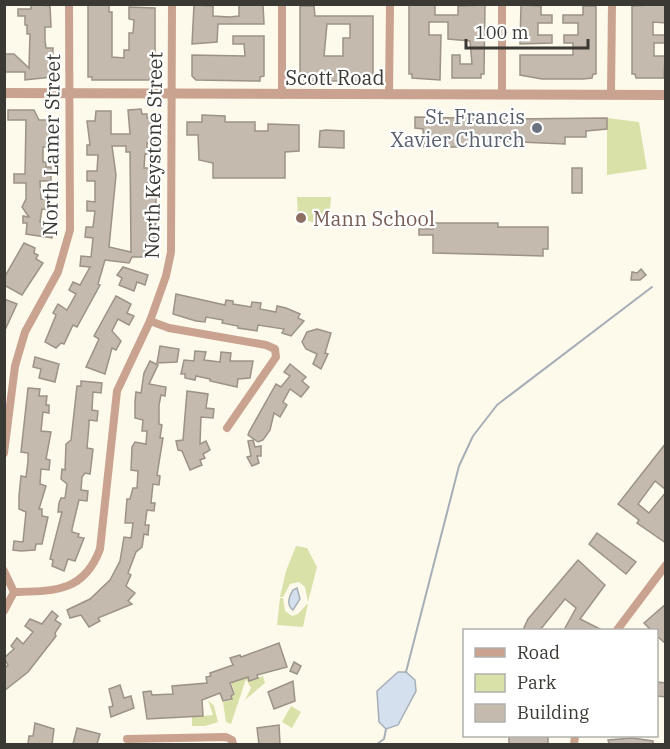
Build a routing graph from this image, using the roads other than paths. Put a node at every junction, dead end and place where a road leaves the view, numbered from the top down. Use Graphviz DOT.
graph roads {
  1 [pos="69,4"];
  2 [pos="172,4"];
  3 [pos="282,4"];
  4 [pos="390,4"];
  5 [pos="502,4"];
  6 [pos="612,4"];
  7 [pos="4,93"];
  8 [pos="502,93"];
  9 [pos="69,94"];
  10 [pos="171,94"];
  11 [pos="611,94"];
  12 [pos="282,95"];
  13 [pos="390,95"];
  14 [pos="666,95"];
  15 [pos="150,321"];
  16 [pos="227,429"];
  17 [pos="4,453"];
  18 [pos="666,565"];
  19 [pos="4,571"];
  20 [pos="14,592"];
  21 [pos="4,611"];
  22 [pos="618,629"];
  23 [pos="127,739"];
  24 [pos="233,744"];
  1 -- 9 [label="street, North Lamer Street"];
  2 -- 10 [label="street, North Keystone Street"];
  3 -- 12 [label="street"];
  4 -- 13 [label="street"];
  5 -- 8 [label="street"];
  6 -- 11 [label="street"];
  7 -- 9 [label="street, Scott Road"];
  8 -- 11 [label="street, Scott Road"];
  8 -- 13 [label="street, Scott Road"];
  9 -- 10 [label="street, Scott Road"];
  9 -- 17 [label="street, North Lamer Street"];
  10 -- 12 [label="street, Scott Road"];
  10 -- 15 [label="street, North Keystone Street"];
  11 -- 14 [label="street, Scott Road"];
  12 -- 13 [label="street, Scott Road"];
  15 -- 16 [label="street"];
  15 -- 20 [label="street, North Keystone Street"];
  18 -- 22 [label="street"];
  19 -- 20 [label="street"];
  20 -- 21 [label="street"];
  23 -- 24 [label="street"];
}
